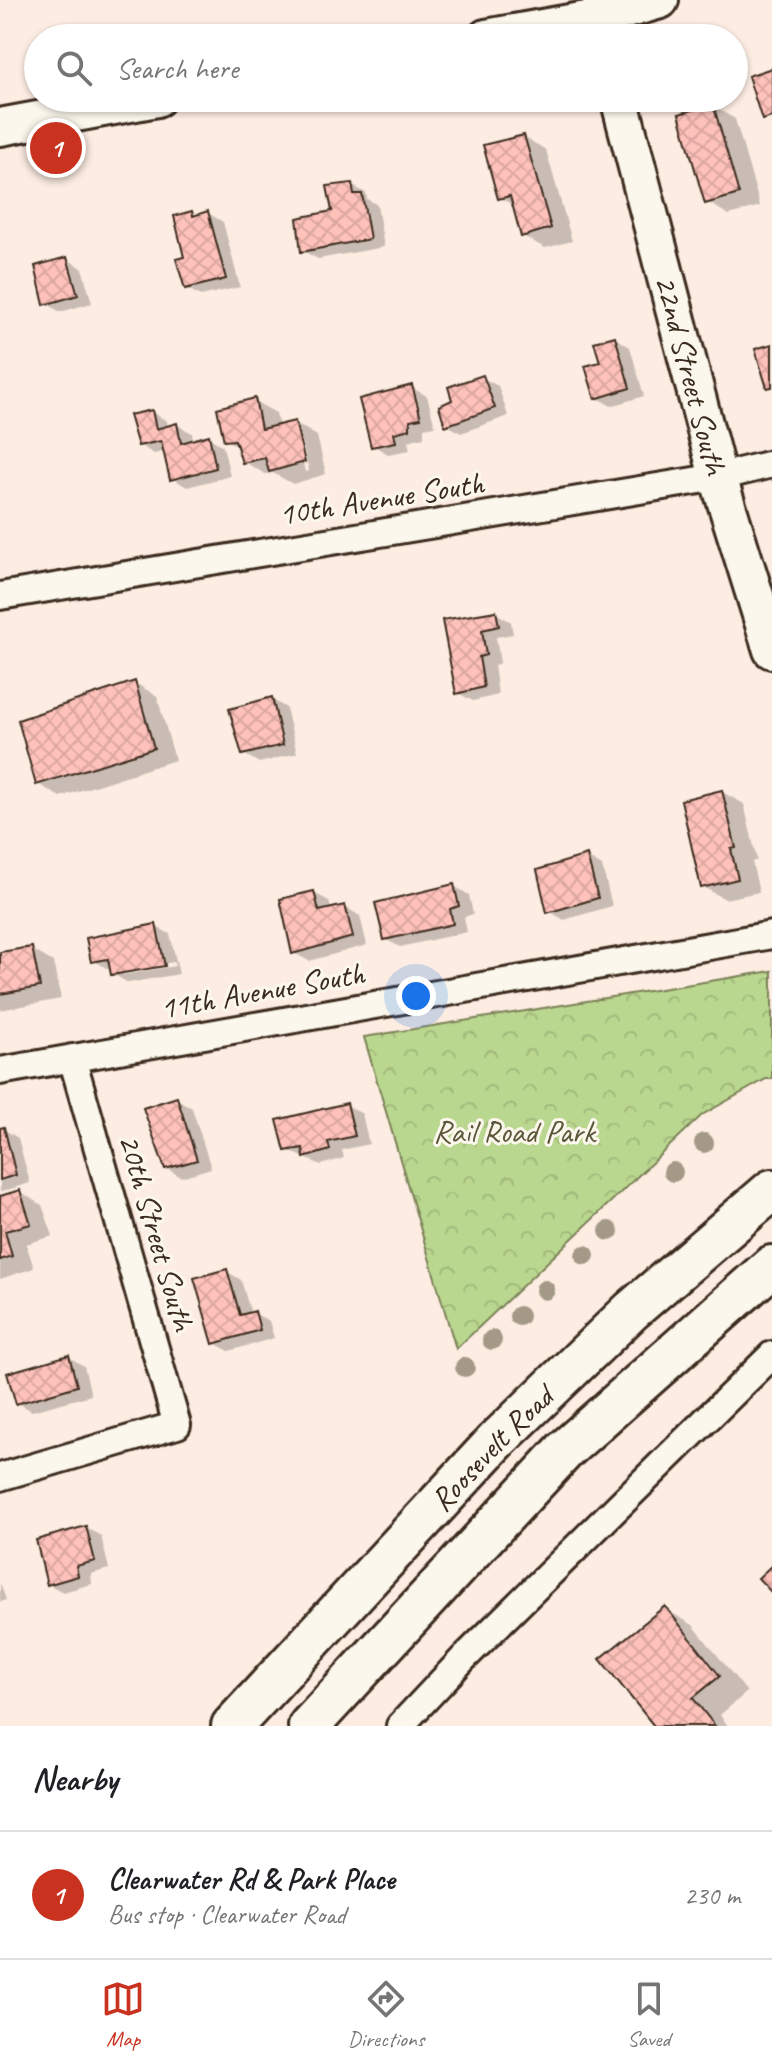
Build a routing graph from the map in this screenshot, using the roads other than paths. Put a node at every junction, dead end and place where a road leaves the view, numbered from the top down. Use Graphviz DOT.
graph roads {
  1 [pos="660,0"];
  2 [pos="598,19"];
  3 [pos="569,24"];
  4 [pos="81,112"];
  5 [pos="623,112"];
  6 [pos="0,127"];
  7 [pos="772,464"];
  8 [pos="718,477"];
  9 [pos="0,596"];
  10 [pos="772,650"];
  11 [pos="772,935"];
  12 [pos="72,1058"];
  13 [pos="0,1071"];
  14 [pos="772,1190"];
  15 [pos="772,1266"];
  16 [pos="772,1355"];
  17 [pos="0,1477"];
  18 [pos="232,1726"];
  19 [pos="309,1726"];
  20 [pos="400,1726"];
  1 -- 2 [label="street"];
  2 -- 3 [label="street"];
  4 -- 6 [label="street"];
  5 -- 8 [label="street, 22nd Street South"];
  7 -- 8 [label="street, 10th Avenue South"];
  8 -- 9 [label="street, 10th Avenue South"];
  8 -- 10 [label="street, 22nd Street South"];
  11 -- 12 [label="street, 11th Avenue South"];
  12 -- 13 [label="street, 11th Avenue South"];
  12 -- 17 [label="street, 20th Street South"];
  14 -- 18 [label="main road, Roosevelt Road"];
  15 -- 19 [label="main road, Roosevelt Road"];
  16 -- 20 [label="street"];
}
